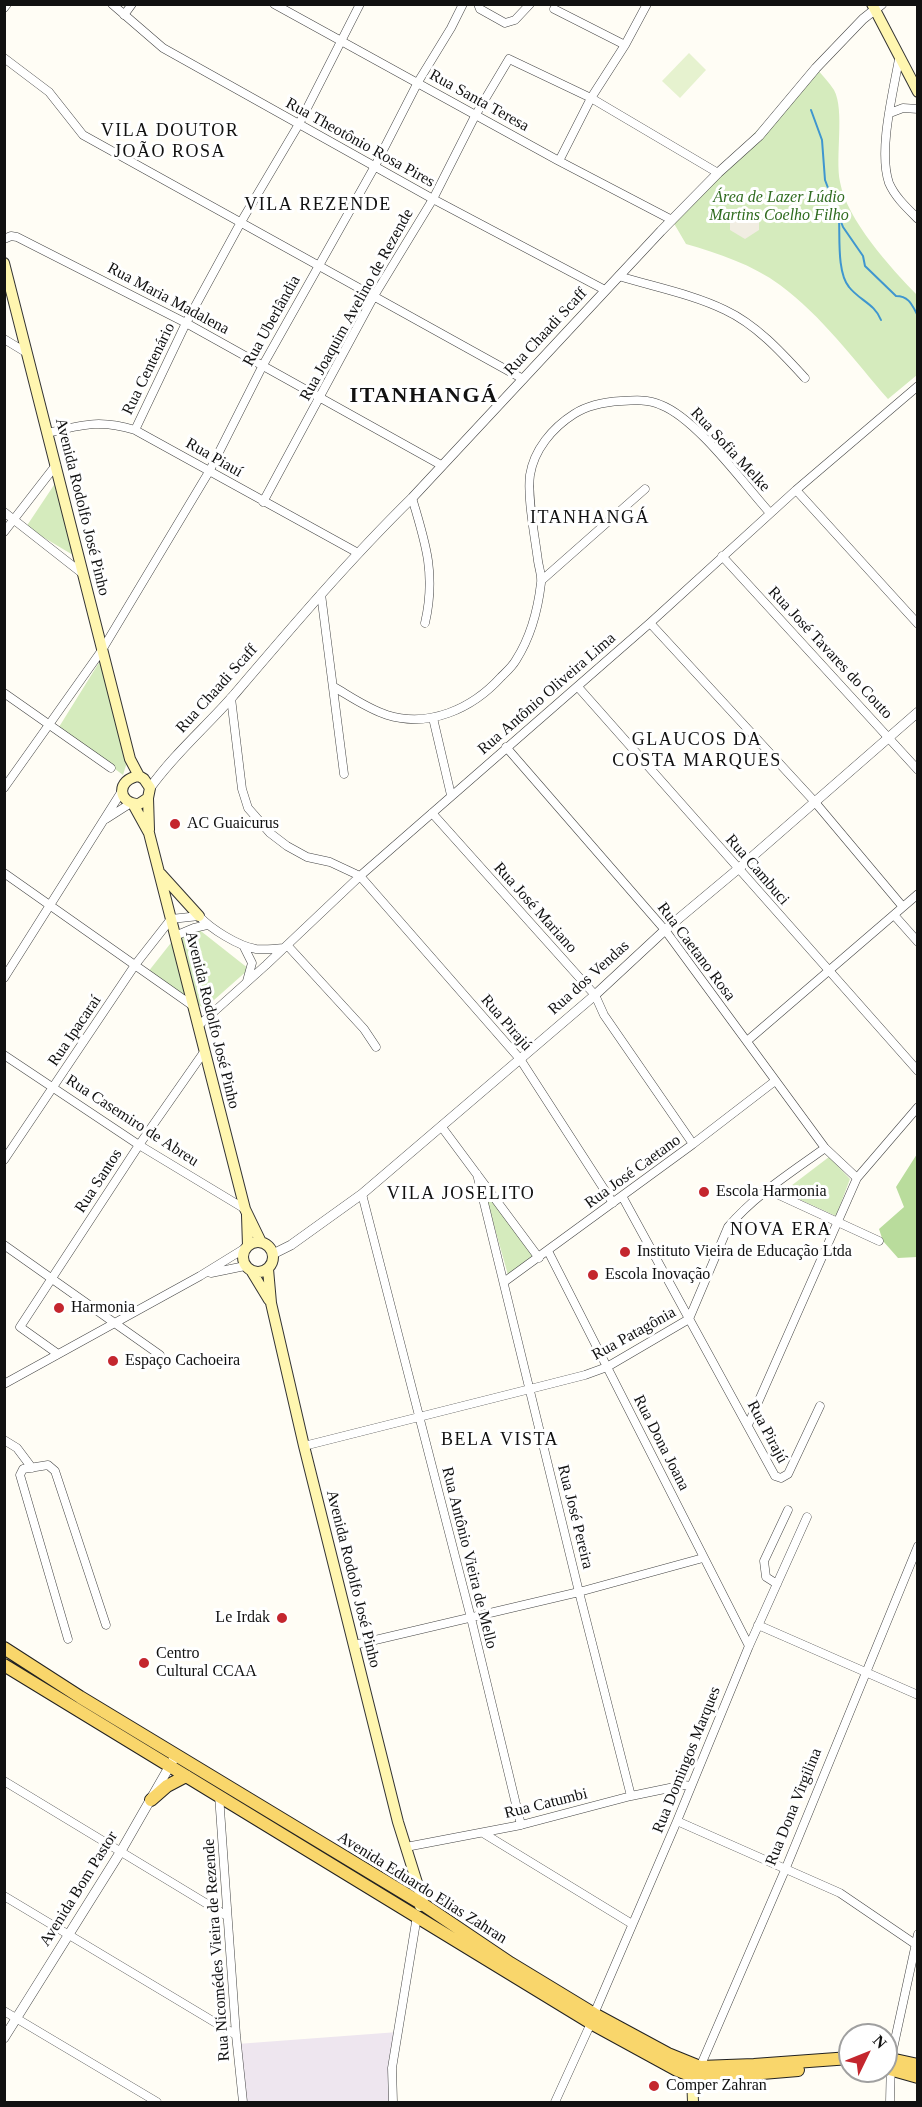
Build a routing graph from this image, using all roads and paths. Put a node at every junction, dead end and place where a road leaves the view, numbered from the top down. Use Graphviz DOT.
graph roads {
  1 [pos="112,4"];
  2 [pos="132,4"];
  3 [pos="274,4"];
  4 [pos="360,4"];
  5 [pos="463,4"];
  6 [pos="478,4"];
  7 [pos="530,4"];
  8 [pos="647,4"];
  9 [pos="876,6"];
  10 [pos="554,9"];
  11 [pos="124,15"];
  12 [pos="342,40"];
  13 [pos="625,45"];
  14 [pos="4,58"];
  15 [pos="899,59"];
  16 [pos="418,82"];
  17 [pos="918,92"];
  18 [pos="591,98"];
  19 [pos="918,109"];
  20 [pos="890,113"];
  21 [pos="476,116"];
  22 [pos="299,124"];
  23 [pos="559,161"];
  24 [pos="375,166"];
  25 [pos="718,174"];
  26 [pos="433,199"];
  27 [pos="918,219"];
  28 [pos="672,220"];
  29 [pos="241,222"];
  30 [pos="4,239"];
  31 [pos="4,263"];
  32 [pos="318,265"];
  33 [pos="619,276"];
  34 [pos="605,290"];
  35 [pos="374,296"];
  36 [pos="186,323"];
  37 [pos="4,339"];
  38 [pos="27,354"];
  39 [pos="263,366"];
  40 [pos="805,378"];
  41 [pos="523,379"];
  42 [pos="918,386"];
  43 [pos="321,398"];
  44 [pos="135,429"];
  45 [pos="47,433"];
  46 [pos="56,465"];
  47 [pos="441,465"];
  48 [pos="210,470"];
  49 [pos="645,489"];
  50 [pos="796,490"];
  51 [pos="412,498"];
  52 [pos="263,502"];
  53 [pos="4,512"];
  54 [pos="770,513"];
  55 [pos="14,518"];
  56 [pos="4,532"];
  57 [pos="358,554"];
  58 [pos="722,556"];
  59 [pos="83,574"];
  60 [pos="542,580"];
  61 [pos="321,594"];
  62 [pos="425,623"];
  63 [pos="650,623"];
  64 [pos="918,624"];
  65 [pos="102,650"];
  66 [pos="334,687"];
  67 [pos="578,687"];
  68 [pos="4,693"];
  69 [pos="231,698"];
  70 [pos="918,712"];
  71 [pos="433,718"];
  72 [pos="49,723"];
  73 [pos="889,737"];
  74 [pos="506,747"];
  75 [pos="130,759"];
  76 [pos="111,768"];
  77 [pos="918,770"];
  78 [pos="344,774"];
  79 [pos="139,776"];
  80 [pos="123,787"];
  81 [pos="4,788"];
  82 [pos="149,793"];
  83 [pos="451,795"];
  84 [pos="814,801"];
  85 [pos="132,804"];
  86 [pos="432,813"];
  87 [pos="105,820"];
  88 [pos="149,833"];
  89 [pos="738,869"];
  90 [pos="4,873"];
  91 [pos="159,873"];
  92 [pos="360,876"];
  93 [pos="918,894"];
  94 [pos="50,905"];
  95 [pos="903,907"];
  96 [pos="894,915"];
  97 [pos="199,916"];
  98 [pos="171,919"];
  99 [pos="207,925"];
  100 [pos="665,930"];
  101 [pos="175,936"];
  102 [pos="918,942"];
  103 [pos="286,946"];
  104 [pos="244,947"];
  105 [pos="135,965"];
  106 [pos="827,970"];
  107 [pos="4,978"];
  108 [pos="246,983"];
  109 [pos="595,995"];
  110 [pos="193,1006"];
  111 [pos="198,1026"];
  112 [pos="747,1041"];
  113 [pos="376,1047"];
  114 [pos="204,1052"];
  115 [pos="4,1055"];
  116 [pos="520,1059"];
  117 [pos="918,1071"];
  118 [pos="775,1081"];
  119 [pos="54,1087"];
  120 [pos="918,1107"];
  121 [pos="441,1126"];
  122 [pos="693,1144"];
  123 [pos="139,1145"];
  124 [pos="825,1148"];
  125 [pos="4,1160"];
  126 [pos="477,1174"];
  127 [pos="857,1178"];
  128 [pos="768,1190"];
  129 [pos="362,1194"];
  130 [pos="622,1196"];
  131 [pos="613,1203"];
  132 [pos="246,1212"];
  133 [pos="838,1222"];
  134 [pos="879,1241"];
  135 [pos="261,1242"];
  136 [pos="4,1245"];
  137 [pos="247,1246"];
  138 [pos="548,1251"];
  139 [pos="273,1254"];
  140 [pos="539,1258"];
  141 [pos="249,1269"];
  142 [pos="268,1269"];
  143 [pos="200,1276"];
  144 [pos="51,1278"];
  145 [pos="504,1282"];
  146 [pos="270,1303"];
  147 [pos="689,1319"];
  148 [pos="115,1324"];
  149 [pos="58,1354"];
  150 [pos="160,1355"];
  151 [pos="607,1367"];
  152 [pos="4,1384"];
  153 [pos="530,1389"];
  154 [pos="820,1406"];
  155 [pos="419,1417"];
  156 [pos="748,1425"];
  157 [pos="4,1440"];
  158 [pos="304,1446"];
  159 [pos="32,1468"];
  160 [pos="788,1510"];
  161 [pos="807,1517"];
  162 [pos="918,1546"];
  163 [pos="703,1558"];
  164 [pos="777,1584"];
  165 [pos="579,1592"];
  166 [pos="471,1618"];
  167 [pos="106,1625"];
  168 [pos="758,1625"];
  169 [pos="68,1639"];
  170 [pos="354,1645"];
  171 [pos="749,1646"];
  172 [pos="4,1648"];
  173 [pos="4,1665"];
  174 [pos="865,1671"];
  175 [pos="918,1695"];
  176 [pos="176,1755"];
  177 [pos="169,1766"];
  178 [pos="186,1776"];
  179 [pos="4,1780"];
  180 [pos="691,1786"];
  181 [pos="219,1795"];
  182 [pos="631,1796"];
  183 [pos="151,1800"];
  184 [pos="677,1821"];
  185 [pos="521,1825"];
  186 [pos="483,1833"];
  187 [pos="406,1847"];
  188 [pos="121,1851"];
  189 [pos="785,1870"];
  190 [pos="4,1896"];
  191 [pos="415,1907"];
  192 [pos="227,1916"];
  193 [pos="632,1924"];
  194 [pos="918,1934"];
  195 [pos="68,1935"];
  196 [pos="916,1945"];
  197 [pos="4,2012"];
  198 [pos="592,2018"];
  199 [pos="16,2019"];
  200 [pos="897,2023"];
  201 [pos="236,2035"];
  202 [pos="4,2038"];
  203 [pos="838,2059"];
  204 [pos="898,2064"];
  205 [pos="838,2066"];
  206 [pos="918,2066"];
  207 [pos="898,2068"];
  208 [pos="696,2071"];
  209 [pos="918,2077"];
  210 [pos="889,2083"];
  211 [pos="157,2103"];
  212 [pos="243,2103"];
  213 [pos="393,2103"];
  214 [pos="555,2103"];
  215 [pos="693,2103"];
  216 [pos="890,2103"];
  1 -- 11 [label="street, Rua Theotônio Rosa Pires"];
  2 -- 11 [label="street"];
  3 -- 12 [label="street, Rua Santa Teresa"];
  4 -- 12 [label="street, Rua Centenário"];
  5 -- 16 [label="street, Rua Uberlândia"];
  6 -- 7 [label="street"];
  8 -- 13 [label="street"];
  9 -- 15 [label="main road"];
  9 -- 25 [label="street, Rua Chaadi Scaff"];
  10 -- 13 [label="street"];
  11 -- 22 [label="street, Rua Theotônio Rosa Pires"];
  12 -- 16 [label="street, Rua Santa Teresa"];
  12 -- 22 [label="street, Rua Centenário"];
  13 -- 18 [label="street"];
  14 -- 29 [label="street"];
  15 -- 17 [label="main road"];
  15 -- 20 [label="street"];
  16 -- 21 [label="street, Rua Santa Teresa"];
  16 -- 24 [label="street, Rua Uberlândia"];
  18 -- 21 [label="street, Rua Joaquim Avelino de Rezende"];
  18 -- 23 [label="street"];
  18 -- 25 [label="street"];
  19 -- 20 [label="street"];
  20 -- 27 [label="street"];
  21 -- 23 [label="street, Rua Santa Teresa"];
  21 -- 26 [label="street, Rua Joaquim Avelino de Rezende"];
  22 -- 24 [label="street, Rua Theotônio Rosa Pires"];
  22 -- 29 [label="street, Rua Centenário"];
  23 -- 28 [label="street, Rua Santa Teresa"];
  24 -- 26 [label="street, Rua Theotônio Rosa Pires"];
  24 -- 32 [label="street, Rua Uberlândia"];
  25 -- 28 [label="street, Rua Chaadi Scaff"];
  26 -- 34 [label="street, Rua Theotônio Rosa Pires"];
  26 -- 35 [label="street, Rua Joaquim Avelino de Rezende"];
  28 -- 33 [label="street, Rua Chaadi Scaff"];
  29 -- 32 [label="street"];
  29 -- 36 [label="street, Rua Centenário"];
  30 -- 36 [label="street, Rua Maria Madalena"];
  31 -- 38 [label="main road, Avenida Rodolfo José Pinho"];
  32 -- 35 [label="street"];
  32 -- 39 [label="street, Rua Uberlândia"];
  33 -- 34 [label="street, Rua Chaadi Scaff"];
  33 -- 40 [label="street"];
  34 -- 41 [label="street, Rua Chaadi Scaff"];
  35 -- 41 [label="street"];
  35 -- 43 [label="street, Rua Joaquim Avelino de Rezende"];
  36 -- 39 [label="street, Rua Maria Madalena"];
  36 -- 44 [label="street, Rua Centenário"];
  37 -- 38 [label="street"];
  38 -- 45 [label="main road, Avenida Rodolfo José Pinho"];
  39 -- 43 [label="street, Rua Maria Madalena"];
  39 -- 48 [label="street, Rua Uberlândia"];
  41 -- 47 [label="street, Rua Chaadi Scaff"];
  42 -- 50 [label="street, Rua Antônio Oliveira Lima"];
  43 -- 47 [label="street, Rua Maria Madalena"];
  43 -- 52 [label="street, Rua Joaquim Avelino de Rezende"];
  44 -- 45 [label="street, Rua Piauí"];
  44 -- 48 [label="street, Rua Piauí"];
  45 -- 46 [label="main road, Avenida Rodolfo José Pinho"];
  46 -- 55 [label="street"];
  46 -- 59 [label="main road, Avenida Rodolfo José Pinho"];
  47 -- 51 [label="street, Rua Chaadi Scaff"];
  48 -- 52 [label="street, Rua Piauí"];
  48 -- 65 [label="street, Rua Uberlândia"];
  49 -- 60 [label="street"];
  50 -- 54 [label="street, Rua Antônio Oliveira Lima"];
  50 -- 64 [label="street"];
  51 -- 57 [label="street, Rua Chaadi Scaff"];
  51 -- 62 [label="street"];
  52 -- 57 [label="street, Rua Piauí"];
  53 -- 55 [label="street"];
  54 -- 58 [label="street, Rua Antônio Oliveira Lima"];
  54 -- 60 [label="street, Rua Sofia Melke"];
  55 -- 56 [label="street"];
  55 -- 59 [label="street"];
  57 -- 61 [label="street, Rua Chaadi Scaff"];
  58 -- 63 [label="street, Rua Antônio Oliveira Lima"];
  58 -- 73 [label="street, Rua José Tavares do Couto"];
  59 -- 65 [label="main road, Avenida Rodolfo José Pinho"];
  60 -- 71 [label="street, Rua Sofia Melke"];
  61 -- 66 [label="street"];
  61 -- 69 [label="street, Rua Chaadi Scaff"];
  63 -- 67 [label="street, Rua Antônio Oliveira Lima"];
  63 -- 84 [label="street"];
  65 -- 72 [label="street, Rua Uberlândia"];
  65 -- 75 [label="main road, Avenida Rodolfo José Pinho"];
  66 -- 71 [label="street, Rua Sofia Melke"];
  66 -- 78 [label="street"];
  67 -- 74 [label="street, Rua Antônio Oliveira Lima"];
  67 -- 89 [label="street, Rua Cambuci"];
  68 -- 72 [label="street"];
  69 -- 82 [label="street, Rua Chaadi Scaff"];
  69 -- 92 [label="street"];
  70 -- 73 [label="street, Rua dos Vendas"];
  71 -- 83 [label="street"];
  72 -- 76 [label="street"];
  72 -- 81 [label="street, Rua Uberlândia"];
  73 -- 77 [label="street, Rua José Tavares do Couto"];
  73 -- 84 [label="street, Rua dos Vendas"];
  74 -- 83 [label="street, Rua Antônio Oliveira Lima"];
  74 -- 100 [label="street, Rua Caetano Rosa"];
  75 -- 79 [label="main road, Avenida Rodolfo José Pinho"];
  75 -- 80 [label="main road, Avenida Rodolfo José Pinho"];
  79 -- 80 [label="main road"];
  79 -- 82 [label="main road"];
  80 -- 85 [label="main road"];
  80 -- 87 [label="street"];
  82 -- 85 [label="main road"];
  82 -- 88 [label="main road, Avenida Rodolfo José Pinho"];
  83 -- 86 [label="street, Rua Antônio Oliveira Lima"];
  84 -- 89 [label="street, Rua dos Vendas"];
  84 -- 95 [label="street"];
  85 -- 87 [label="street"];
  85 -- 88 [label="main road, Avenida Rodolfo José Pinho"];
  86 -- 92 [label="street, Rua Antônio Oliveira Lima"];
  86 -- 109 [label="street, Rua José Mariano"];
  87 -- 94 [label="street"];
  88 -- 91 [label="main road, Avenida Rodolfo José Pinho"];
  89 -- 100 [label="street, Rua dos Vendas"];
  89 -- 106 [label="street, Rua Cambuci"];
  90 -- 94 [label="street"];
  91 -- 97 [label="main road"];
  91 -- 98 [label="main road, Avenida Rodolfo José Pinho"];
  92 -- 103 [label="street, Rua Antônio Oliveira Lima"];
  92 -- 116 [label="street, Rua Pirajú"];
  93 -- 95 [label="street"];
  94 -- 105 [label="street"];
  94 -- 107 [label="street"];
  95 -- 96 [label="street"];
  96 -- 102 [label="street"];
  96 -- 106 [label="street"];
  97 -- 98 [label="street"];
  97 -- 99 [label="street"];
  98 -- 101 [label="main road, Avenida Rodolfo José Pinho"];
  98 -- 105 [label="street, Rua Ipacaraí"];
  99 -- 101 [label="street"];
  99 -- 104 [label="street"];
  100 -- 109 [label="street, Rua dos Vendas"];
  100 -- 112 [label="street, Rua Caetano Rosa"];
  101 -- 110 [label="main road, Avenida Rodolfo José Pinho"];
  103 -- 104 [label="street"];
  103 -- 108 [label="street, Rua Antônio Oliveira Lima"];
  103 -- 113 [label="street"];
  104 -- 108 [label="street"];
  105 -- 110 [label="street"];
  105 -- 119 [label="street, Rua Ipacaraí"];
  106 -- 112 [label="street"];
  106 -- 117 [label="street, Rua Cambuci"];
  108 -- 111 [label="street, Rua Antônio Oliveira Lima"];
  109 -- 116 [label="street, Rua dos Vendas"];
  109 -- 122 [label="street, Rua José Mariano"];
  110 -- 111 [label="main road, Avenida Rodolfo José Pinho"];
  111 -- 114 [label="main road, Avenida Rodolfo José Pinho"];
  112 -- 118 [label="street, Rua Caetano Rosa"];
  114 -- 123 [label="street, Rua Santos"];
  114 -- 132 [label="main road, Avenida Rodolfo José Pinho"];
  115 -- 119 [label="street, Rua Casemiro de Abreu"];
  116 -- 121 [label="street, Rua dos Vendas"];
  116 -- 131 [label="street, Rua Pirajú"];
  118 -- 122 [label="street, Rua José Caetano"];
  118 -- 124 [label="street, Rua Caetano Rosa"];
  119 -- 123 [label="street, Rua Casemiro de Abreu"];
  119 -- 125 [label="street, Rua Ipacaraí"];
  120 -- 127 [label="street"];
  121 -- 126 [label="street"];
  121 -- 129 [label="street, Rua dos Vendas"];
  122 -- 130 [label="street, Rua José Caetano"];
  123 -- 132 [label="street, Rua Casemiro de Abreu"];
  123 -- 144 [label="street, Rua Santos"];
  124 -- 127 [label="street, Rua Caetano Rosa"];
  124 -- 128 [label="street, Rua Patagônia"];
  126 -- 140 [label="street"];
  126 -- 145 [label="street, Rua José Pereira"];
  127 -- 133 [label="street"];
  128 -- 133 [label="street"];
  128 -- 147 [label="street, Rua Patagônia"];
  129 -- 139 [label="street, Rua dos Vendas"];
  129 -- 155 [label="street, Rua Antônio Vieira de Mello"];
  130 -- 131 [label="street, Rua José Caetano"];
  130 -- 147 [label="street, Rua Pirajú"];
  131 -- 138 [label="street, Rua José Caetano"];
  132 -- 135 [label="main road"];
  132 -- 137 [label="main road"];
  133 -- 134 [label="street"];
  133 -- 156 [label="street"];
  135 -- 137 [label="main road"];
  135 -- 139 [label="main road"];
  136 -- 144 [label="street"];
  137 -- 141 [label="main road"];
  137 -- 143 [label="street"];
  138 -- 140 [label="street, Rua José Caetano"];
  138 -- 151 [label="street, Rua Dona Joana"];
  139 -- 142 [label="main road"];
  140 -- 145 [label="street, Rua José Caetano"];
  141 -- 142 [label="main road"];
  141 -- 143 [label="street"];
  141 -- 146 [label="main road"];
  142 -- 146 [label="main road"];
  143 -- 148 [label="street"];
  144 -- 148 [label="street"];
  144 -- 149 [label="street, Rua Santos"];
  145 -- 153 [label="street, Rua José Pereira"];
  146 -- 158 [label="main road, Avenida Rodolfo José Pinho"];
  147 -- 151 [label="street, Rua Patagônia"];
  147 -- 156 [label="street, Rua Pirajú"];
  148 -- 149 [label="street"];
  148 -- 150 [label="street"];
  149 -- 152 [label="street"];
  151 -- 153 [label="street, Rua Patagônia"];
  151 -- 163 [label="street, Rua Dona Joana"];
  153 -- 155 [label="street, Rua Patagônia"];
  153 -- 165 [label="street, Rua José Pereira"];
  154 -- 156 [label="street, Rua Pirajú"];
  155 -- 158 [label="street, Rua Patagônia"];
  155 -- 166 [label="street, Rua Antônio Vieira de Mello"];
  157 -- 159 [label="street"];
  158 -- 170 [label="main road, Avenida Rodolfo José Pinho"];
  159 -- 167 [label="street"];
  159 -- 169 [label="street"];
  160 -- 164 [label="street"];
  161 -- 164 [label="street, Rua Domingos Marques"];
  162 -- 174 [label="street, Rua Dona Virgilina"];
  163 -- 165 [label="street"];
  163 -- 171 [label="street, Rua Dona Joana"];
  164 -- 168 [label="street, Rua Domingos Marques"];
  165 -- 166 [label="street"];
  165 -- 182 [label="street, Rua José Pereira"];
  166 -- 170 [label="street"];
  166 -- 185 [label="street, Rua Antônio Vieira de Mello"];
  168 -- 171 [label="street, Rua Domingos Marques"];
  168 -- 174 [label="street"];
  170 -- 187 [label="main road, Avenida Rodolfo José Pinho"];
  171 -- 180 [label="street, Rua Domingos Marques"];
  172 -- 176 [label="main road, Avenida Eduardo Elias Zahran"];
  173 -- 177 [label="main road, Avenida Eduardo Elias Zahran"];
  174 -- 175 [label="street"];
  174 -- 189 [label="street, Rua Dona Virgilina"];
  176 -- 177 [label="street, Avenida Bom Pastor"];
  176 -- 191 [label="main road, Avenida Eduardo Elias Zahran"];
  177 -- 178 [label="main road, Avenida Eduardo Elias Zahran"];
  177 -- 183 [label="street, Avenida Bom Pastor"];
  178 -- 181 [label="main road, Avenida Eduardo Elias Zahran"];
  178 -- 183 [label="main road"];
  179 -- 188 [label="street"];
  180 -- 182 [label="street, Rua Catumbi"];
  180 -- 184 [label="street, Rua Domingos Marques"];
  181 -- 191 [label="main road, Avenida Eduardo Elias Zahran"];
  181 -- 192 [label="street, Rua Nicomédes Vieira de Rezende"];
  182 -- 185 [label="street, Rua Catumbi"];
  183 -- 188 [label="street, Avenida Bom Pastor"];
  184 -- 189 [label="street"];
  184 -- 193 [label="street, Rua Domingos Marques"];
  185 -- 186 [label="street, Rua Catumbi"];
  186 -- 187 [label="street, Rua Catumbi"];
  186 -- 193 [label="street"];
  187 -- 191 [label="main road, Avenida Rodolfo José Pinho"];
  188 -- 192 [label="street"];
  188 -- 195 [label="street, Avenida Bom Pastor"];
  189 -- 196 [label="street"];
  189 -- 208 [label="street, Rua Dona Virgilina"];
  190 -- 195 [label="street"];
  191 -- 198 [label="main road, Avenida Eduardo Elias Zahran"];
  191 -- 213 [label="street"];
  192 -- 201 [label="street, Rua Nicomédes Vieira de Rezende"];
  193 -- 198 [label="street, Rua Domingos Marques"];
  194 -- 196 [label="street"];
  195 -- 199 [label="street, Avenida Bom Pastor"];
  195 -- 201 [label="street"];
  196 -- 200 [label="street"];
  197 -- 199 [label="street"];
  198 -- 208 [label="main road, Avenida Eduardo Elias Zahran"];
  198 -- 214 [label="street, Rua Domingos Marques"];
  199 -- 202 [label="street, Avenida Bom Pastor"];
  199 -- 211 [label="street"];
  201 -- 212 [label="street, Rua Nicomédes Vieira de Rezende"];
  203 -- 208 [label="main road, Avenida Eduardo Elias Zahran"];
  204 -- 206 [label="main road"];
  205 -- 208 [label="main road, Avenida Eduardo Elias Zahran"];
  207 -- 209 [label="main road"];
  208 -- 215 [label="main road"];
  210 -- 216 [label="street"];
}
